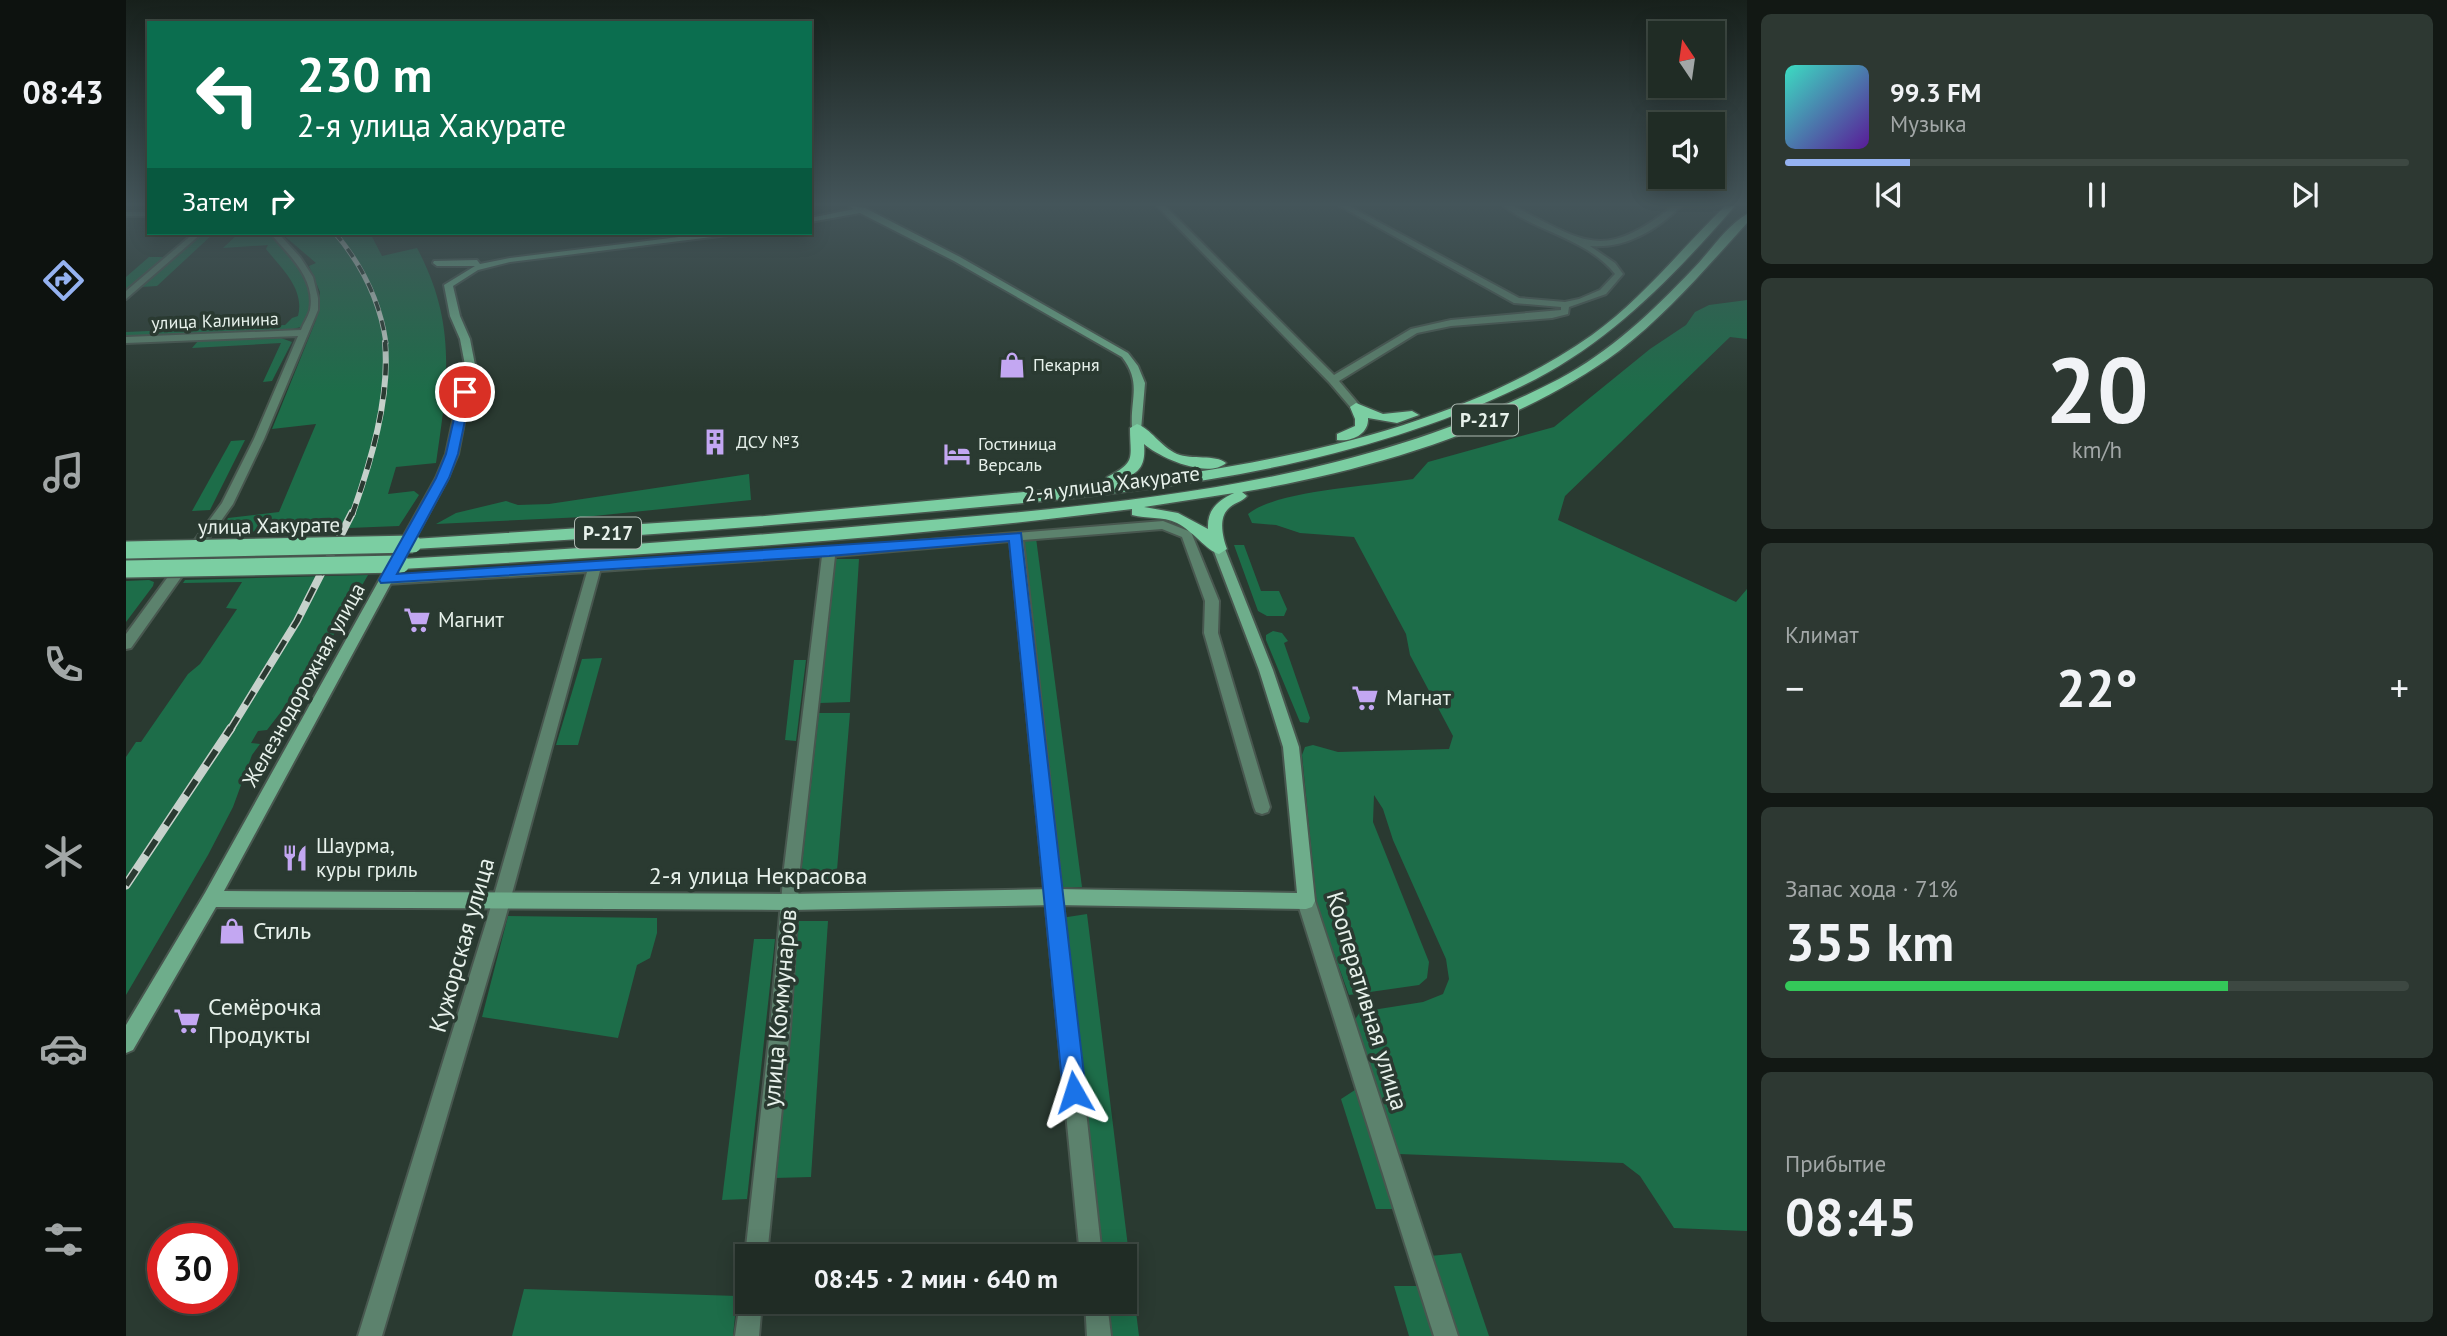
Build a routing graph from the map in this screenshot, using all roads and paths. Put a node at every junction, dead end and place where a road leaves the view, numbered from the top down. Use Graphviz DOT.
graph roads {
  1 [pos="158,268"];
  2 [pos="303,268"];
  3 [pos="474,268"];
  4 [pos="973,268"];
  5 [pos="1223,268"];
  6 [pos="1457,268"];
  7 [pos="1615,268"];
  8 [pos="1671,268"];
  9 [pos="1698,268"];
  10 [pos="126,296"];
  11 [pos="1565,305"];
  12 [pos="1612,324"];
  13 [pos="305,333"];
  14 [pos="126,340"];
  15 [pos="1333,380"];
  16 [pos="1356,407"];
  17 [pos="1402,419"];
  18 [pos="1137,424"];
  19 [pos="1353,434"];
  20 [pos="1235,464"];
  21 [pos="1112,480"];
  22 [pos="1258,489"];
  23 [pos="1240,496"];
  24 [pos="1002,500"];
  25 [pos="1129,513"];
  26 [pos="1008,518"];
  27 [pos="1016,536"];
  28 [pos="413,544"];
  29 [pos="1219,549"];
  30 [pos="126,550"];
  31 [pos="829,552"];
  32 [pos="401,565"];
  33 [pos="596,566"];
  34 [pos="126,569"];
  35 [pos="387,580"];
  36 [pos="126,644"];
  37 [pos="1262,807"];
  38 [pos="1055,897"];
  39 [pos="211,899"];
  40 [pos="501,901"];
  41 [pos="1306,901"];
  42 [pos="790,902"];
  43 [pos="126,1043"];
  44 [pos="757,1244"];
  45 [pos="1090,1244"];
  46 [pos="750,1314"];
  47 [pos="1097,1314"];
  48 [pos="370,1336"];
  49 [pos="747,1336"];
  50 [pos="1099,1336"];
  51 [pos="1446,1336"];
  1 -- 10 [label="street"];
  2 -- 13 [label="street"];
  3 -- 35 [label="main road, Железнодорожная улица"];
  4 -- 18 [label="main road"];
  5 -- 15 [label="street"];
  6 -- 11 [label="street"];
  7 -- 11 [label="street"];
  8 -- 12 [label="main road, 2-я улица Хакурате / Р-217"];
  9 -- 22 [label="main road, Р-217"];
  11 -- 15 [label="street"];
  12 -- 17 [label="main road"];
  12 -- 20 [label="main road, 2-я улица Хакурате / Р-217"];
  13 -- 14 [label="street, улица Калинина"];
  13 -- 36 [label="street"];
  15 -- 16 [label="street"];
  16 -- 17 [label="main road"];
  16 -- 19 [label="main road"];
  17 -- 19 [label="main road"];
  18 -- 20 [label="main road"];
  18 -- 21 [label="main road"];
  19 -- 20 [label="main road"];
  20 -- 21 [label="main road"];
  20 -- 24 [label="main road, 2-я улица Хакурате / Р-217"];
  21 -- 24 [label="main road"];
  22 -- 23 [label="main road"];
  22 -- 26 [label="main road, 2-я улица Хакурате / Р-217"];
  23 -- 25 [label="main road"];
  23 -- 29 [label="main road"];
  24 -- 28 [label="main road, 2-я улица Хакурате / Р-217"];
  25 -- 26 [label="main road"];
  25 -- 29 [label="main road"];
  26 -- 32 [label="main road, 2-я улица Хакурате / Р-217"];
  27 -- 31 [label="street, 2-я улица Хакурате"];
  27 -- 37 [label="street, 2-я улица Хакурате"];
  27 -- 38 [label="street"];
  28 -- 30 [label="main road, улица Хакурате, bridge"];
  29 -- 41 [label="main road, Кооперативная улица"];
  31 -- 33 [label="street, 2-я улица Хакурате"];
  31 -- 42 [label="street, улица Коммунаров"];
  32 -- 34 [label="main road, улица Хакурате, bridge"];
  33 -- 35 [label="street, 2-я улица Хакурате"];
  33 -- 40 [label="street, Кужорская улица"];
  35 -- 39 [label="main road, Железнодорожная улица"];
  38 -- 41 [label="main road, 2-я улица Некрасова"];
  38 -- 42 [label="main road, 2-я улица Некрасова"];
  38 -- 45 [label="street"];
  39 -- 40 [label="main road, 2-я улица Некрасова"];
  39 -- 43 [label="main road, Железнодорожная улица"];
  40 -- 42 [label="main road, 2-я улица Некрасова"];
  40 -- 48 [label="street, Кужорская улица"];
  41 -- 51 [label="street, Кооперативная улица"];
  42 -- 44 [label="street, улица Коммунаров"];
  46 -- 49 [label="street"];
  47 -- 50 [label="street"];
}
